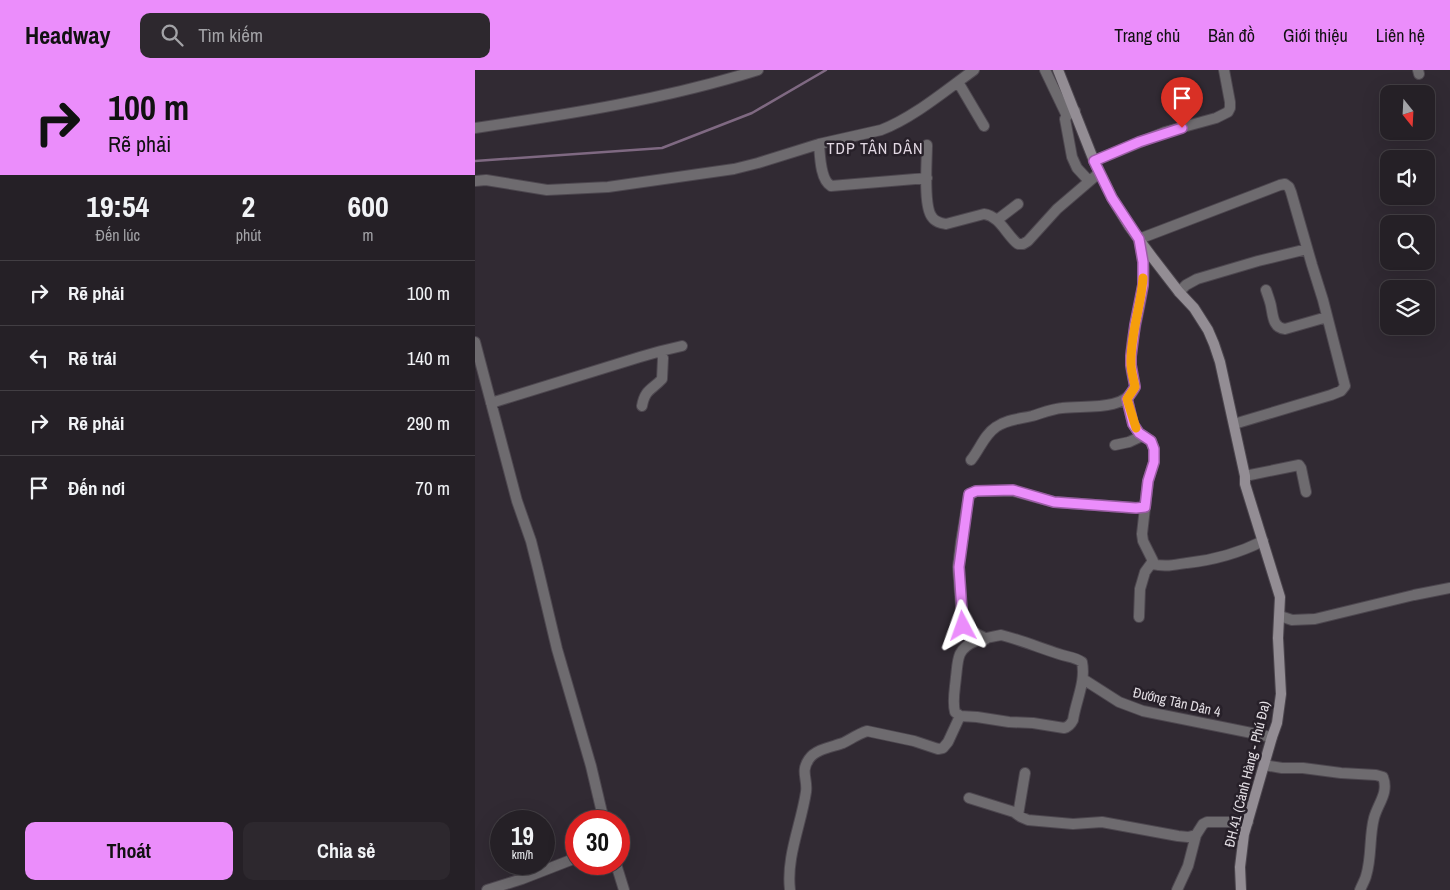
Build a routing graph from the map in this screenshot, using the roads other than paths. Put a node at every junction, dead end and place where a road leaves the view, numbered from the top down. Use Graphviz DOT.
graph roads {
  1 [pos="758,70"];
  2 [pos="974,70"];
  3 [pos="1045,70"];
  4 [pos="1058,70"];
  5 [pos="1224,70"];
  6 [pos="746,72"];
  7 [pos="958,82"];
  8 [pos="1071,114"];
  9 [pos="984,126"];
  10 [pos="475,128"];
  11 [pos="819,144"];
  12 [pos="927,145"];
  13 [pos="1094,161"];
  14 [pos="1099,173"];
  15 [pos="927,178"];
  16 [pos="475,181"];
  17 [pos="1089,181"];
  18 [pos="1019,204"];
  19 [pos="997,220"];
  20 [pos="1139,239"];
  21 [pos="1307,249"];
  22 [pos="1266,290"];
  23 [pos="1179,292"];
  24 [pos="1327,316"];
  25 [pos="681,346"];
  26 [pos="476,348"];
  27 [pos="661,351"];
  28 [pos="1127,399"];
  29 [pos="491,403"];
  30 [pos="642,406"];
  31 [pos="1234,424"];
  32 [pos="1142,436"];
  33 [pos="1115,445"];
  34 [pos="971,460"];
  35 [pos="1245,476"];
  36 [pos="1306,492"];
  37 [pos="1145,507"];
  38 [pos="1263,541"];
  39 [pos="1152,564"];
  40 [pos="1450,588"];
  41 [pos="1280,616"];
  42 [pos="1139,617"];
  43 [pos="986,638"];
  44 [pos="1083,679"];
  45 [pos="960,716"];
  46 [pos="1272,736"];
  47 [pos="1264,765"];
  48 [pos="1025,773"];
  49 [pos="969,798"];
  50 [pos="601,810"];
  51 [pos="1018,815"];
  52 [pos="1248,822"];
  53 [pos="1196,835"];
  54 [pos="565,862"];
  55 [pos="619,875"];
  56 [pos="487,890"];
  57 [pos="623,890"];
  58 [pos="790,890"];
  59 [pos="1177,890"];
  60 [pos="1241,890"];
  61 [pos="1360,890"];
  1 -- 6 [label="street"];
  2 -- 7 [label="street"];
  3 -- 8 [label="street"];
  4 -- 8 [label="street, ĐH.41 (Cảnh Hàng - Phú Đa)"];
  5 -- 13 [label="street"];
  6 -- 10 [label="street"];
  7 -- 9 [label="street"];
  7 -- 11 [label="street"];
  8 -- 13 [label="street, ĐH.41 (Cảnh Hàng - Phú Đa)"];
  8 -- 17 [label="street"];
  11 -- 15 [label="street"];
  11 -- 16 [label="street"];
  12 -- 15 [label="street"];
  13 -- 14 [label="street, ĐH.41 (Cảnh Hàng - Phú Đa)"];
  14 -- 17 [label="street"];
  14 -- 20 [label="street, ĐH.41 (Cảnh Hàng - Phú Đa)"];
  15 -- 19 [label="street"];
  17 -- 19 [label="street"];
  18 -- 19 [label="street"];
  20 -- 21 [label="street"];
  20 -- 23 [label="street, ĐH.41 (Cảnh Hàng - Phú Đa)"];
  20 -- 28 [label="street"];
  21 -- 23 [label="street"];
  21 -- 24 [label="street"];
  22 -- 24 [label="street"];
  23 -- 31 [label="street, ĐH.41 (Cảnh Hàng - Phú Đa)"];
  24 -- 31 [label="street"];
  25 -- 27 [label="street"];
  26 -- 29 [label="street"];
  27 -- 29 [label="street"];
  27 -- 30 [label="street"];
  28 -- 32 [label="street"];
  28 -- 34 [label="street"];
  29 -- 50 [label="street"];
  31 -- 35 [label="street, ĐH.41 (Cảnh Hàng - Phú Đa)"];
  32 -- 33 [label="street"];
  32 -- 37 [label="street"];
  35 -- 36 [label="street"];
  35 -- 38 [label="street, ĐH.41 (Cảnh Hàng - Phú Đa)"];
  37 -- 39 [label="street"];
  37 -- 43 [label="street"];
  38 -- 39 [label="street"];
  38 -- 41 [label="street, ĐH.41 (Cảnh Hàng - Phú Đa)"];
  39 -- 42 [label="street"];
  40 -- 41 [label="street"];
  41 -- 46 [label="street, ĐH.41 (Cảnh Hàng - Phú Đa)"];
  43 -- 44 [label="street"];
  43 -- 45 [label="street"];
  44 -- 45 [label="street"];
  44 -- 46 [label="street, Đướng Tân Dân 4"];
  45 -- 58 [label="street"];
  46 -- 47 [label="street, ĐH.41 (Cảnh Hàng - Phú Đa)"];
  47 -- 52 [label="street, ĐH.41 (Cảnh Hàng - Phú Đa)"];
  47 -- 61 [label="street"];
  48 -- 51 [label="street"];
  49 -- 51 [label="street"];
  51 -- 53 [label="street"];
  52 -- 53 [label="street"];
  52 -- 60 [label="street, ĐH.41 (Cảnh Hàng - Phú Đa)"];
  53 -- 59 [label="street"];
  54 -- 56 [label="street"];
  55 -- 57 [label="street"];
}
